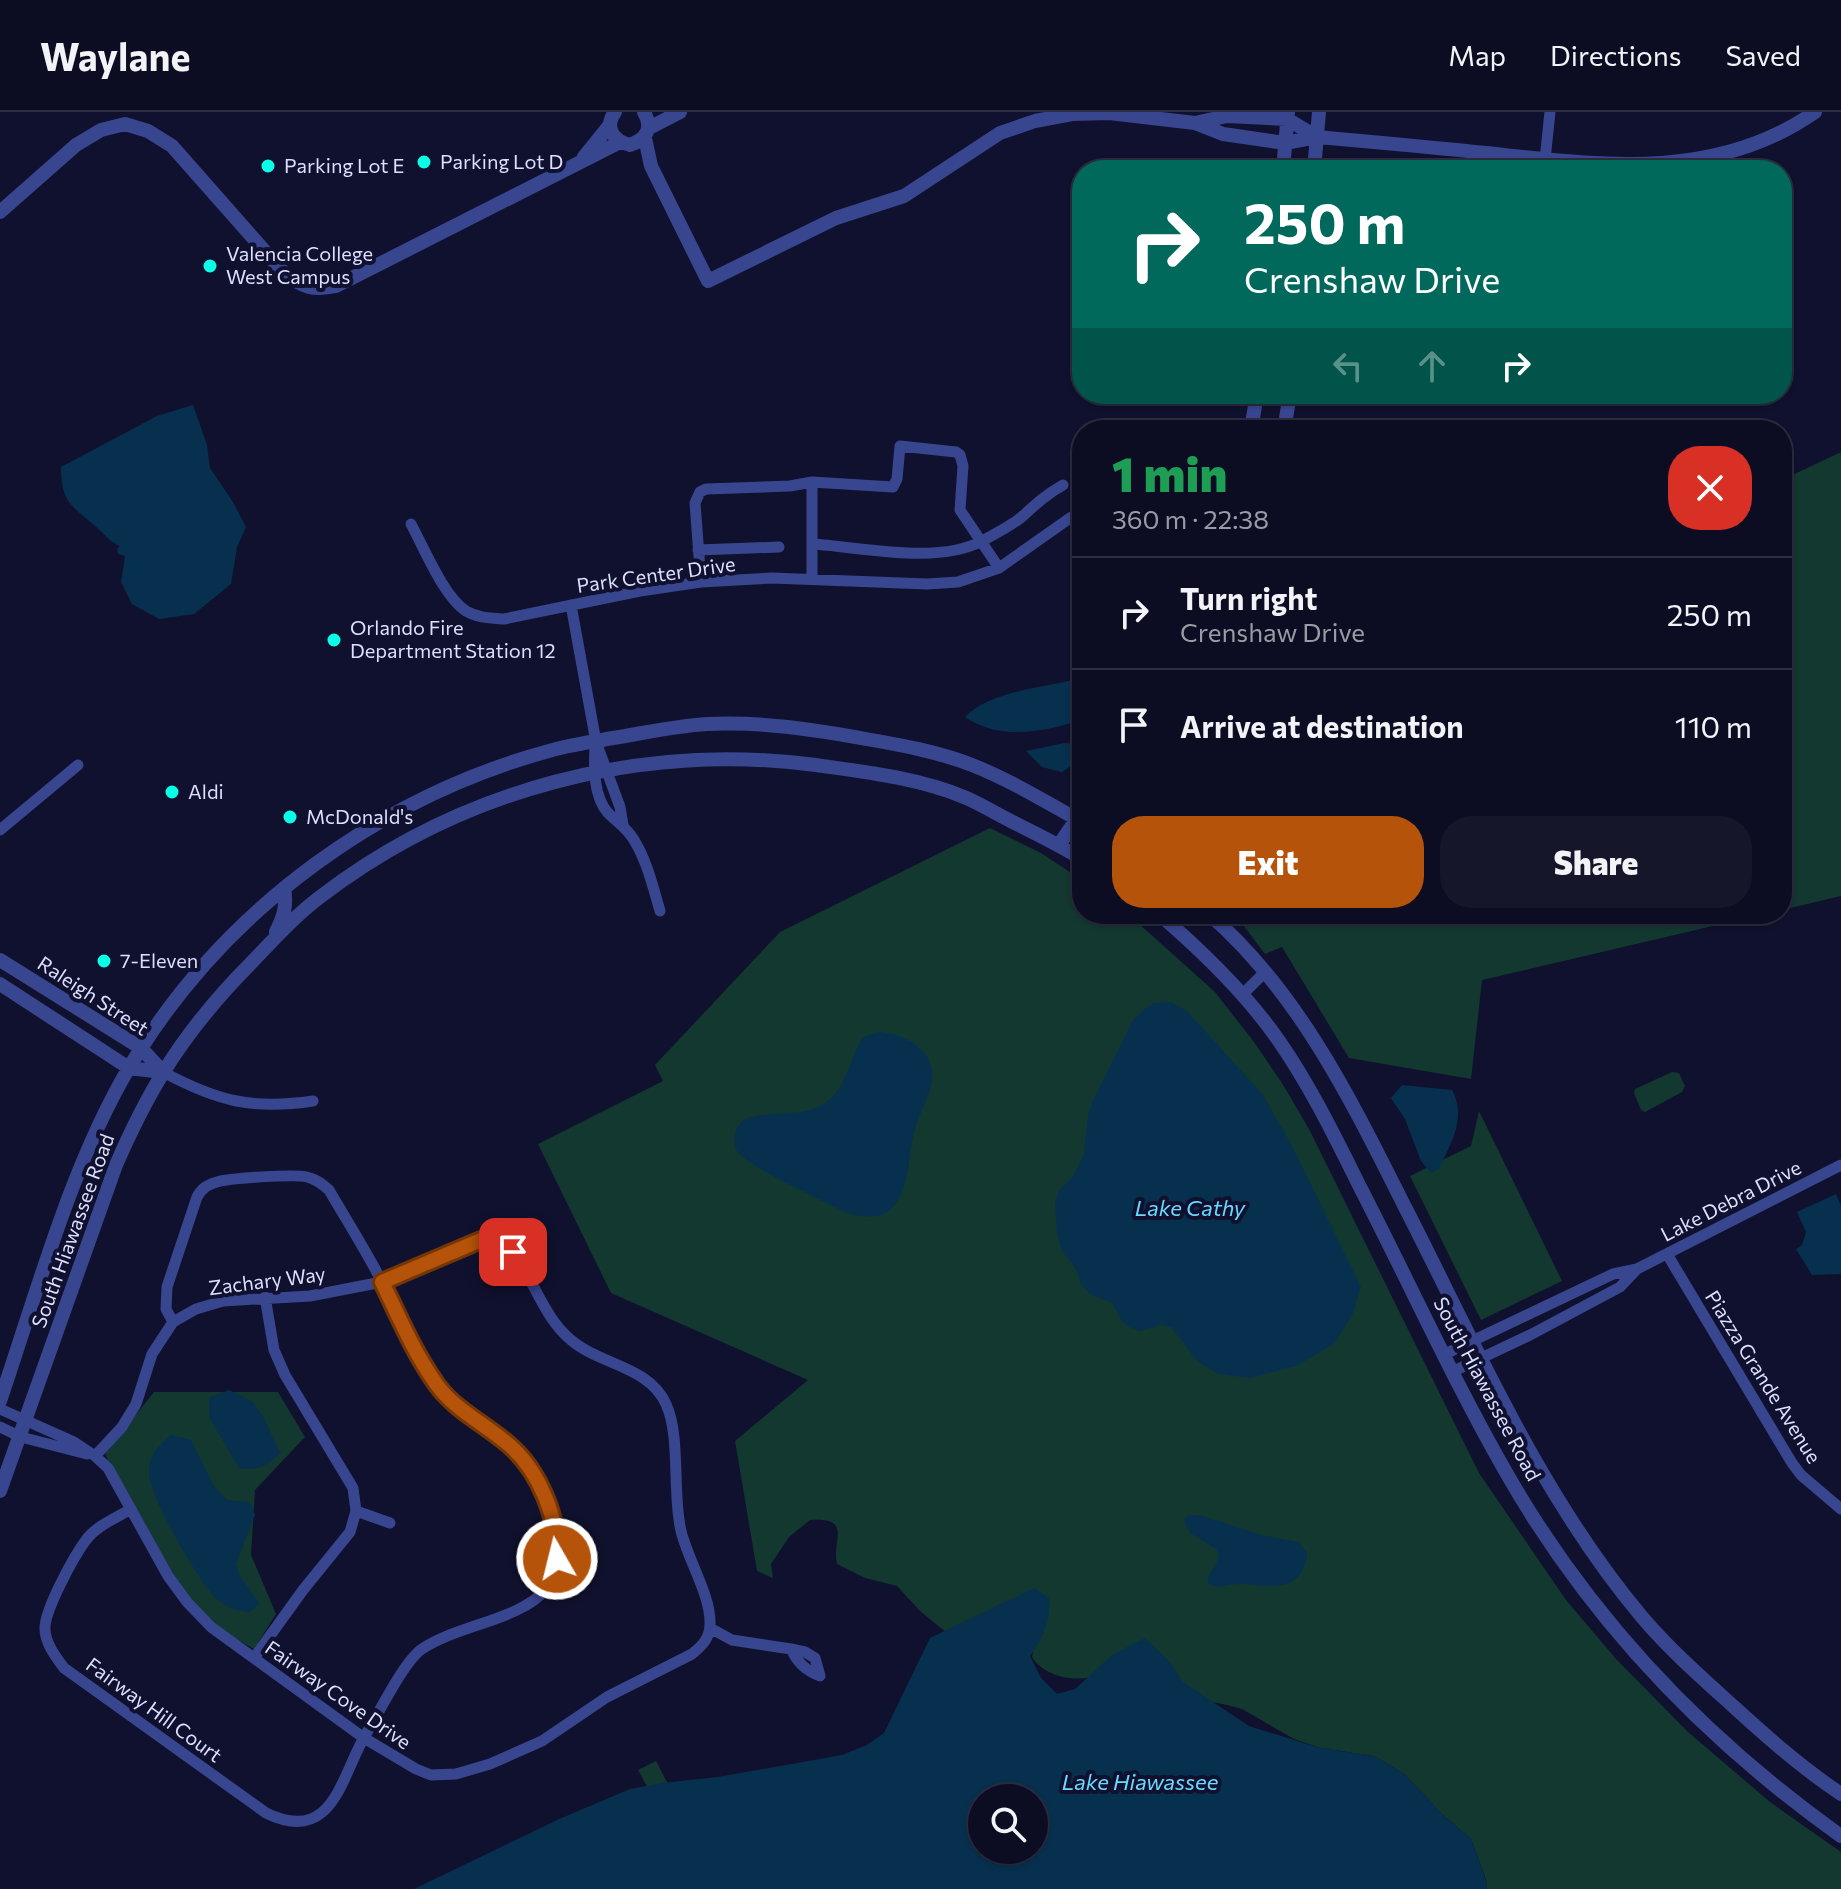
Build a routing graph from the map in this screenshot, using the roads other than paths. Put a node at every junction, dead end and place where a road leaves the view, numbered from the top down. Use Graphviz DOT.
graph roads {
  1 [pos="644,112"];
  2 [pos="680,112"];
  3 [pos="1319,112"];
  4 [pos="1550,112"];
  5 [pos="1815,112"];
  6 [pos="1288,116"];
  7 [pos="612,119"];
  8 [pos="1195,123"];
  9 [pos="647,133"];
  10 [pos="1317,137"];
  11 [pos="625,143"];
  12 [pos="1285,143"];
  13 [pos="1284,160"];
  14 [pos="1315,160"];
  15 [pos="1545,160"];
  16 [pos="1697,160"];
  17 [pos="575,166"];
  18 [pos="651,166"];
  19 [pos="0,212"];
  20 [pos="812,482"];
  21 [pos="1063,485"];
  22 [pos="1072,519"];
  23 [pos="411,524"];
  24 [pos="981,542"];
  25 [pos="812,544"];
  26 [pos="779,547"];
  27 [pos="698,550"];
  28 [pos="999,568"];
  29 [pos="812,579"];
  30 [pos="701,582"];
  31 [pos="571,605"];
  32 [pos="596,742"];
  33 [pos="78,765"];
  34 [pos="600,771"];
  35 [pos="1072,813"];
  36 [pos="1072,828"];
  37 [pos="0,830"];
  38 [pos="1059,845"];
  39 [pos="1072,853"];
  40 [pos="284,888"];
  41 [pos="660,911"];
  42 [pos="1169,924"];
  43 [pos="1218,924"];
  44 [pos="270,943"];
  45 [pos="0,960"];
  46 [pos="1264,973"];
  47 [pos="0,984"];
  48 [pos="1242,995"];
  49 [pos="141,1048"];
  50 [pos="129,1068"];
  51 [pos="163,1072"];
  52 [pos="313,1101"];
  53 [pos="1841,1165"];
  54 [pos="1667,1254"];
  55 [pos="1637,1269"];
  56 [pos="382,1282"];
  57 [pos="265,1297"];
  58 [pos="1561,1298"];
  59 [pos="1569,1315"];
  60 [pos="173,1322"];
  61 [pos="1473,1339"];
  62 [pos="1445,1354"];
  63 [pos="1482,1359"];
  64 [pos="1454,1371"];
  65 [pos="0,1401"];
  66 [pos="0,1409"];
  67 [pos="26,1421"];
  68 [pos="0,1427"];
  69 [pos="21,1437"];
  70 [pos="95,1456"];
  71 [pos="0,1491"];
  72 [pos="131,1509"];
  73 [pos="1841,1509"];
  74 [pos="356,1511"];
  75 [pos="390,1523"];
  76 [pos="710,1628"];
  77 [pos="791,1649"];
  78 [pos="254,1658"];
  79 [pos="364,1738"];
  80 [pos="1841,1794"];
  81 [pos="1841,1836"];
  1 -- 9 [label="street"];
  2 -- 9 [label="street"];
  3 -- 10 [label="street"];
  4 -- 15 [label="street"];
  5 -- 16 [label="street"];
  6 -- 8 [label="street"];
  6 -- 10 [label="street"];
  6 -- 12 [label="street"];
  7 -- 11 [label="street"];
  7 -- 17 [label="street"];
  8 -- 12 [label="street"];
  8 -- 18 [label="street"];
  9 -- 11 [label="street"];
  9 -- 18 [label="street"];
  10 -- 12 [label="street"];
  10 -- 14 [label="street"];
  10 -- 15 [label="street"];
  11 -- 17 [label="street"];
  11 -- 18 [label="street"];
  12 -- 13 [label="street"];
  17 -- 19 [label="street"];
  20 -- 24 [label="street"];
  20 -- 25 [label="street"];
  20 -- 27 [label="street"];
  21 -- 24 [label="street"];
  22 -- 28 [label="street, Park Center Drive"];
  23 -- 31 [label="street, Park Center Drive"];
  24 -- 25 [label="street"];
  24 -- 28 [label="street"];
  25 -- 29 [label="street"];
  26 -- 27 [label="street"];
  27 -- 30 [label="street"];
  28 -- 29 [label="street, Park Center Drive"];
  29 -- 30 [label="street, Park Center Drive"];
  30 -- 31 [label="street, Park Center Drive"];
  31 -- 32 [label="street"];
  32 -- 34 [label="street"];
  32 -- 35 [label="street, South Hiawassee Road"];
  32 -- 40 [label="street, South Hiawassee Road"];
  33 -- 37 [label="street"];
  34 -- 38 [label="street, South Hiawassee Road"];
  34 -- 41 [label="street"];
  34 -- 44 [label="street, South Hiawassee Road"];
  36 -- 38 [label="street"];
  38 -- 39 [label="street, South Hiawassee Road"];
  40 -- 44 [label="street"];
  40 -- 49 [label="street, South Hiawassee Road"];
  42 -- 48 [label="street, South Hiawassee Road"];
  43 -- 46 [label="street, South Hiawassee Road"];
  44 -- 51 [label="street, South Hiawassee Road"];
  45 -- 49 [label="street, Raleigh Street"];
  46 -- 48 [label="street"];
  46 -- 61 [label="street, South Hiawassee Road"];
  47 -- 50 [label="street, Raleigh Street"];
  48 -- 62 [label="street, South Hiawassee Road"];
  49 -- 50 [label="street, South Hiawassee Road"];
  49 -- 51 [label="street, Raleigh Street"];
  50 -- 51 [label="street, Raleigh Street"];
  50 -- 65 [label="street, South Hiawassee Road"];
  51 -- 52 [label="street"];
  51 -- 67 [label="street, South Hiawassee Road"];
  53 -- 54 [label="street, Lake Debra Drive"];
  54 -- 55 [label="street, Lake Debra Drive"];
  54 -- 73 [label="street, Piazza Grande Avenue"];
  55 -- 58 [label="street, Lake Debra Drive"];
  55 -- 59 [label="street, Lake Debra Drive"];
  56 -- 57 [label="street, Zachary Way"];
  56 -- 60 [label="street, Fairway Hill Court"];
  56 -- 76 [label="street, Zachary Way"];
  56 -- 79 [label="street, Fairway Hill Court"];
  57 -- 60 [label="street, Zachary Way"];
  57 -- 74 [label="street"];
  58 -- 59 [label="street"];
  58 -- 61 [label="street, Lake Debra Drive"];
  59 -- 63 [label="street, Lake Debra Drive"];
  60 -- 70 [label="street"];
  61 -- 62 [label="street, Lake Debra Drive"];
  61 -- 63 [label="street, South Hiawassee Road"];
  62 -- 64 [label="street, South Hiawassee Road"];
  63 -- 64 [label="street, Lake Debra Drive"];
  63 -- 80 [label="street, South Hiawassee Road"];
  64 -- 81 [label="street, South Hiawassee Road"];
  66 -- 67 [label="street, Fairway Cove Drive"];
  67 -- 69 [label="street, South Hiawassee Road"];
  67 -- 70 [label="street, Fairway Cove Drive"];
  68 -- 69 [label="street"];
  69 -- 70 [label="street"];
  69 -- 71 [label="street, South Hiawassee Road"];
  70 -- 72 [label="street, Fairway Cove Drive"];
  72 -- 78 [label="street, Fairway Cove Drive"];
  72 -- 79 [label="street, Fairway Hill Court"];
  74 -- 75 [label="street"];
  74 -- 78 [label="street"];
  76 -- 77 [label="street"];
  76 -- 79 [label="street, Fairway Cove Drive"];
  78 -- 79 [label="street, Fairway Cove Drive"];
}
